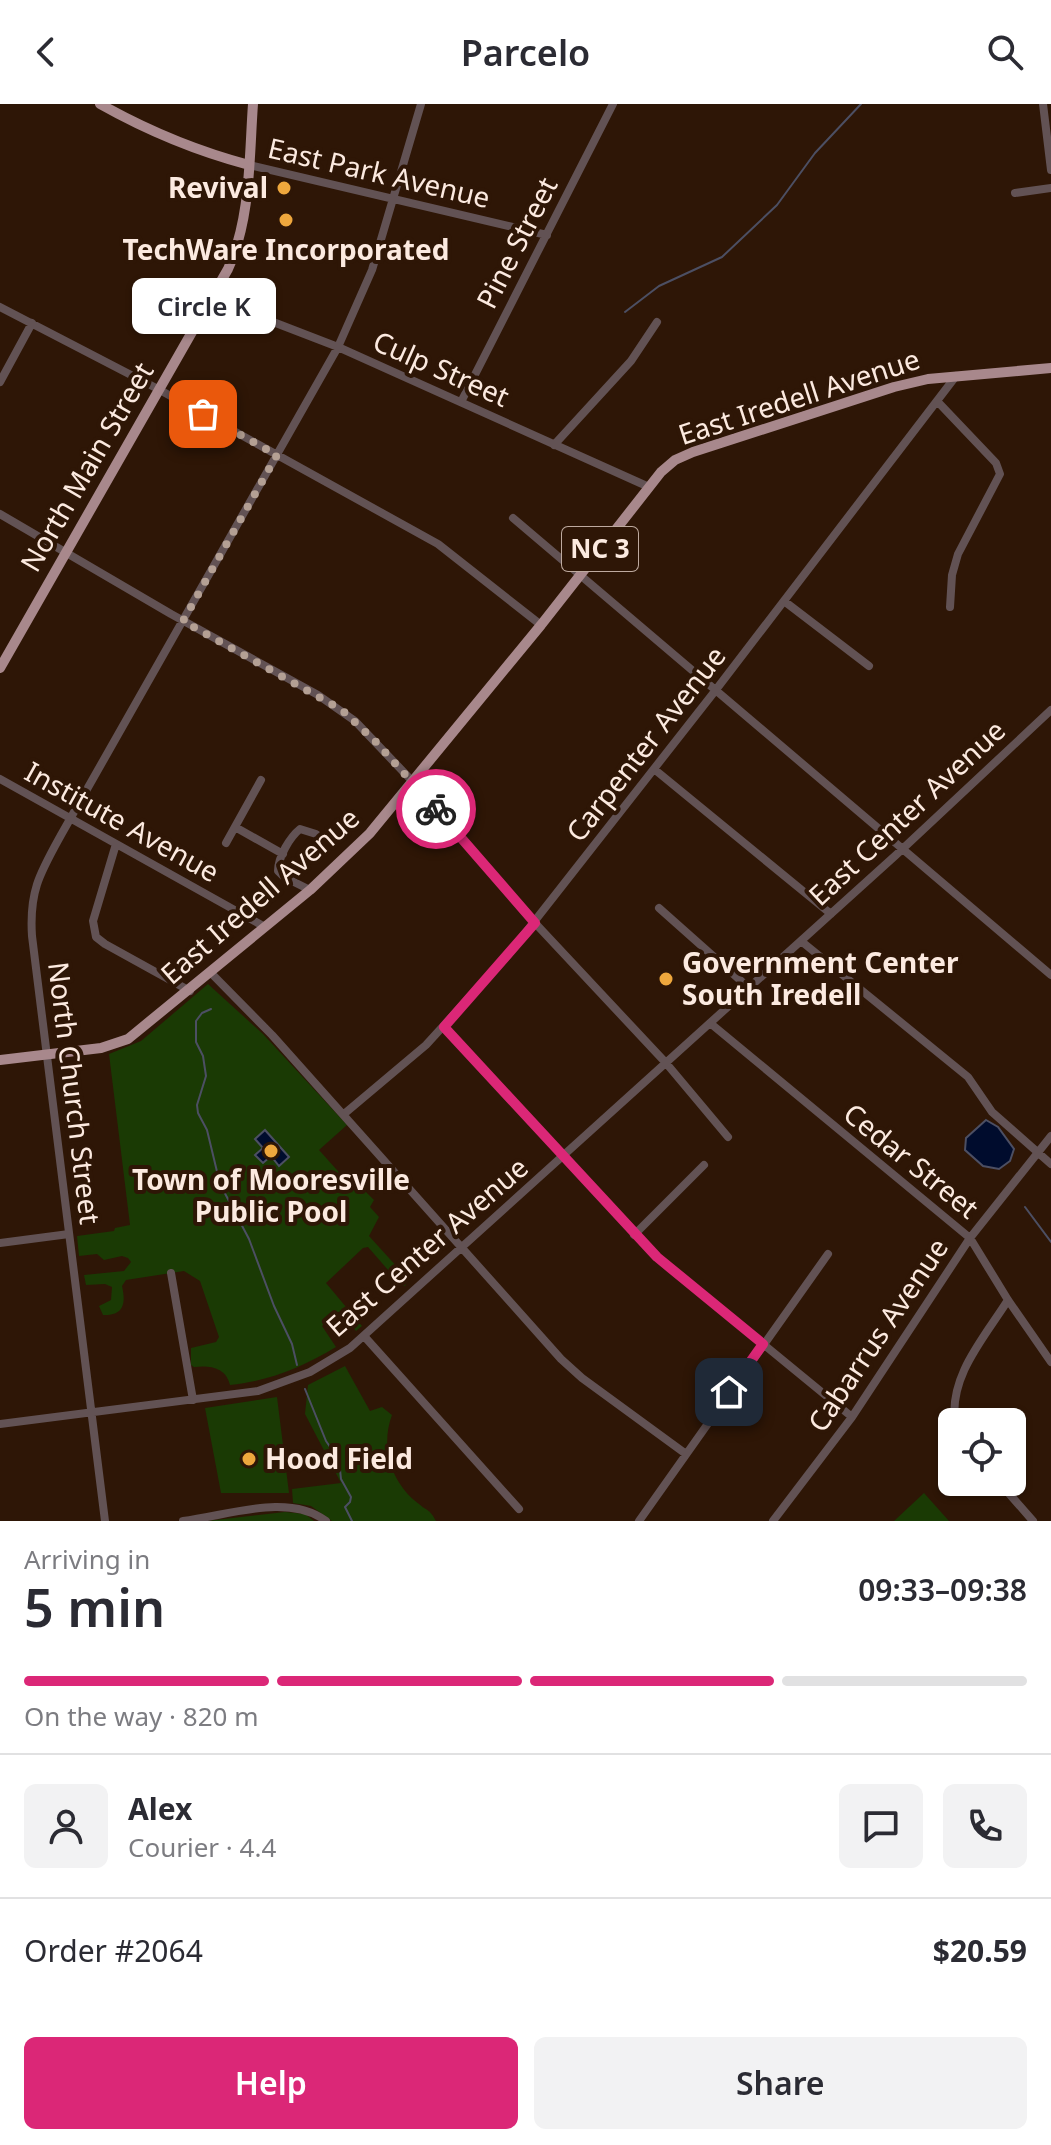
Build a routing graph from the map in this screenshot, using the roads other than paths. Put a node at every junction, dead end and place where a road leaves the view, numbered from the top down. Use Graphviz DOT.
graph roads {
  1 [pos="100,104"];
  2 [pos="253,104"];
  3 [pos="421,104"];
  4 [pos="613,104"];
  5 [pos="1043,104"];
  6 [pos="249,165"];
  7 [pos="1051,170"];
  8 [pos="1051,188"];
  9 [pos="1015,193"];
  10 [pos="394,199"];
  11 [pos="547,235"];
  12 [pos="211,298"];
  13 [pos="0,307"];
  14 [pos="657,322"];
  15 [pos="32,323"];
  16 [pos="338,347"];
  17 [pos="1051,368"];
  18 [pos="956,376"];
  19 [pos="0,382"];
  20 [pos="158,389"];
  21 [pos="937,401"];
  22 [pos="461,402"];
  23 [pos="554,445"];
  24 [pos="277,455"];
  25 [pos="649,487"];
  26 [pos="0,514"];
  27 [pos="513,518"];
  28 [pos="65,553"];
  29 [pos="580,575"];
  30 [pos="784,601"];
  31 [pos="950,607"];
  32 [pos="183,621"];
  33 [pos="541,625"];
  34 [pos="869,666"];
  35 [pos="0,668"];
  36 [pos="715,691"];
  37 [pos="1051,710"];
  38 [pos="654,769"];
  39 [pos="0,779"];
  40 [pos="261,780"];
  41 [pos="414,783"];
  42 [pos="70,818"];
  43 [pos="235,827"];
  44 [pos="316,834"];
  45 [pos="226,843"];
  46 [pos="116,844"];
  47 [pos="901,850"];
  48 [pos="283,854"];
  49 [pos="310,890"];
  50 [pos="659,908"];
  51 [pos="831,914"];
  52 [pos="535,923"];
  53 [pos="265,927"];
  54 [pos="801,941"];
  55 [pos="211,973"];
  56 [pos="1051,975"];
  57 [pos="749,988"];
  58 [pos="190,991"];
  59 [pos="710,1023"];
  60 [pos="444,1027"];
  61 [pos="47,1054"];
  62 [pos="0,1060"];
  63 [pos="666,1063"];
  64 [pos="344,1114"];
  65 [pos="1051,1136"];
  66 [pos="728,1137"];
  67 [pos="1038,1152"];
  68 [pos="564,1155"];
  69 [pos="1051,1164"];
  70 [pos="704,1165"];
  71 [pos="69,1234"];
  72 [pos="634,1235"];
  73 [pos="970,1238"];
  74 [pos="0,1243"];
  75 [pos="463,1247"];
  76 [pos="828,1254"];
  77 [pos="171,1273"];
  78 [pos="1008,1300"];
  79 [pos="364,1336"];
  80 [pos="763,1344"];
  81 [pos="1051,1362"];
  82 [pos="193,1400"];
  83 [pos="953,1408"];
  84 [pos="91,1412"];
  85 [pos="852,1417"];
  86 [pos="0,1424"];
  87 [pos="686,1454"];
  88 [pos="1011,1496"];
  89 [pos="519,1509"];
  90 [pos="105,1521"];
  91 [pos="183,1521"];
  92 [pos="326,1521"];
  93 [pos="639,1521"];
  94 [pos="773,1521"];
  95 [pos="1033,1521"];
  1 -- 6 [label="main road"];
  2 -- 6 [label="main road, North Main Street"];
  3 -- 10 [label="street, North Church Street"];
  4 -- 11 [label="street, Pine Street"];
  5 -- 7 [label="street"];
  6 -- 10 [label="street, East Park Avenue"];
  6 -- 12 [label="main road, North Main Street"];
  8 -- 9 [label="street"];
  10 -- 11 [label="street, East Park Avenue"];
  10 -- 16 [label="street, North Church Street"];
  11 -- 22 [label="street, Pine Street"];
  12 -- 16 [label="street, Culp Street"];
  12 -- 20 [label="main road, North Main Street"];
  13 -- 15 [label="street"];
  14 -- 23 [label="street"];
  15 -- 19 [label="street"];
  15 -- 20 [label="street"];
  16 -- 22 [label="street, Culp Street"];
  16 -- 24 [label="street, North Church Street"];
  17 -- 18 [label="main road, East Iredell Avenue / NC 3"];
  18 -- 21 [label="street, Carpenter Avenue"];
  18 -- 25 [label="main road, East Iredell Avenue / NC 3"];
  20 -- 24 [label="street"];
  20 -- 28 [label="main road, North Main Street"];
  21 -- 30 [label="street, Carpenter Avenue"];
  21 -- 31 [label="street"];
  22 -- 23 [label="street, Culp Street"];
  23 -- 25 [label="street, Culp Street"];
  24 -- 32 [label="street, North Church Street"];
  24 -- 33 [label="street"];
  25 -- 29 [label="main road, East Iredell Avenue / NC 3"];
  26 -- 28 [label="street"];
  27 -- 29 [label="street"];
  28 -- 32 [label="street"];
  28 -- 35 [label="main road, North Main Street"];
  29 -- 33 [label="main road, East Iredell Avenue / NC 3"];
  29 -- 36 [label="street"];
  30 -- 34 [label="street"];
  30 -- 36 [label="street, Carpenter Avenue"];
  32 -- 41 [label="street"];
  32 -- 42 [label="street, North Church Street"];
  33 -- 41 [label="main road, East Iredell Avenue / NC 3"];
  36 -- 38 [label="street, Carpenter Avenue"];
  36 -- 47 [label="street"];
  37 -- 47 [label="street, East Center Avenue"];
  38 -- 51 [label="street"];
  38 -- 52 [label="street, Carpenter Avenue"];
  39 -- 42 [label="street, Institute Avenue"];
  40 -- 43 [label="street"];
  41 -- 49 [label="main road, East Iredell Avenue / NC 3"];
  41 -- 52 [label="street"];
  42 -- 46 [label="street, Institute Avenue"];
  42 -- 61 [label="street, North Church Street"];
  43 -- 45 [label="street"];
  43 -- 48 [label="street"];
  44 -- 48 [label="street"];
  46 -- 53 [label="street, Institute Avenue"];
  46 -- 58 [label="street"];
  47 -- 51 [label="street, East Center Avenue"];
  47 -- 56 [label="street"];
  48 -- 49 [label="street"];
  49 -- 53 [label="main road, East Iredell Avenue / NC 3"];
  50 -- 57 [label="street"];
  51 -- 54 [label="street, East Center Avenue"];
  52 -- 60 [label="street, Carpenter Avenue"];
  52 -- 63 [label="street"];
  53 -- 55 [label="main road, East Iredell Avenue / NC 3"];
  54 -- 57 [label="street, East Center Avenue"];
  54 -- 67 [label="street"];
  55 -- 58 [label="main road, East Iredell Avenue / NC 3"];
  55 -- 64 [label="street"];
  57 -- 59 [label="street, East Center Avenue"];
  58 -- 61 [label="main road, East Iredell Avenue / NC 3"];
  59 -- 63 [label="street, East Center Avenue"];
  59 -- 73 [label="street, Cedar Street"];
  60 -- 64 [label="street, Carpenter Avenue"];
  60 -- 68 [label="street"];
  61 -- 62 [label="main road, East Iredell Avenue / NC 3"];
  61 -- 71 [label="street, North Church Street"];
  63 -- 66 [label="street"];
  63 -- 68 [label="street, East Center Avenue"];
  64 -- 75 [label="street"];
  65 -- 67 [label="street, Cabarrus Avenue"];
  67 -- 69 [label="street"];
  67 -- 73 [label="street, Cabarrus Avenue"];
  68 -- 72 [label="street"];
  68 -- 75 [label="street, East Center Avenue"];
  70 -- 72 [label="street"];
  71 -- 74 [label="street"];
  71 -- 84 [label="street, North Church Street"];
  72 -- 80 [label="street"];
  73 -- 78 [label="street, Cedar Street"];
  73 -- 85 [label="street, Cabarrus Avenue"];
  75 -- 79 [label="street, East Center Avenue"];
  75 -- 87 [label="street"];
  76 -- 80 [label="street"];
  77 -- 82 [label="street"];
  78 -- 81 [label="street, Cedar Street"];
  78 -- 83 [label="street"];
  79 -- 82 [label="street, East Center Avenue"];
  79 -- 89 [label="street"];
  80 -- 85 [label="street"];
  80 -- 87 [label="street"];
  82 -- 84 [label="street, East Center Avenue"];
  84 -- 86 [label="street, East Center Avenue"];
  84 -- 90 [label="street, North Church Street"];
  85 -- 94 [label="street, Cabarrus Avenue"];
  87 -- 93 [label="street"];
  88 -- 95 [label="street"];
  91 -- 92 [label="street"];
}
